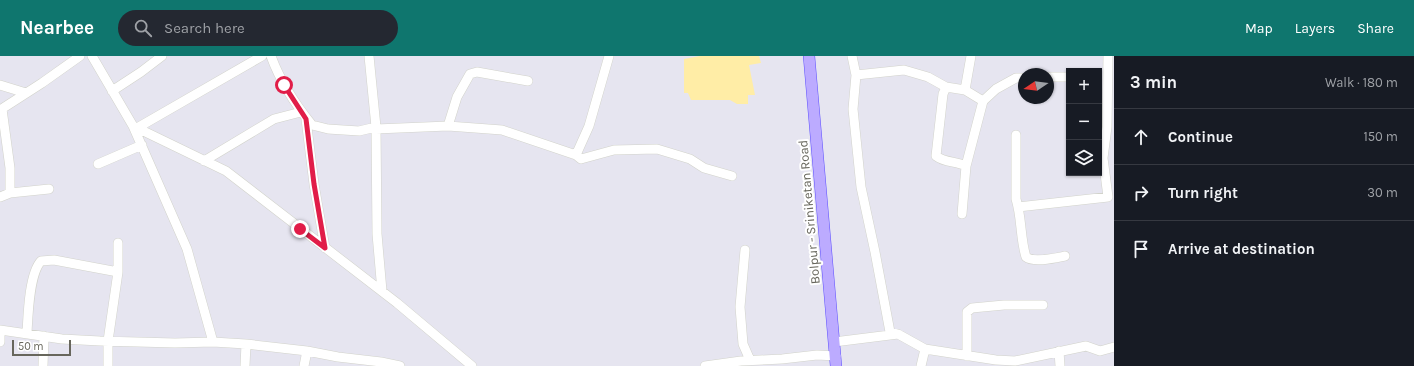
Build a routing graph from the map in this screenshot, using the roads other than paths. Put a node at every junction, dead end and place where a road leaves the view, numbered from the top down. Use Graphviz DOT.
graph roads {
  1 [pos="80,56"];
  2 [pos="92,56"];
  3 [pos="162,56"];
  4 [pos="262,56"];
  5 [pos="271,56"];
  6 [pos="369,56"];
  7 [pos="609,56"];
  8 [pos="809,56"];
  9 [pos="852,56"];
  10 [pos="970,56"];
  11 [pos="1108,56"];
  12 [pos="856,75"];
  13 [pos="1103,76"];
  14 [pos="1054,77"];
  15 [pos="1066,77"];
  16 [pos="1018,78"];
  17 [pos="528,82"];
  18 [pos="0,85"];
  19 [pos="946,87"];
  20 [pos="112,90"];
  21 [pos="965,90"];
  22 [pos="26,93"];
  23 [pos="983,102"];
  24 [pos="1,109"];
  25 [pos="304,115"];
  26 [pos="448,126"];
  27 [pos="135,127"];
  28 [pos="1111,127"];
  29 [pos="376,128"];
  30 [pos="1016,135"];
  31 [pos="142,146"];
  32 [pos="576,155"];
  33 [pos="204,161"];
  34 [pos="98,164"];
  35 [pos="966,166"];
  36 [pos="732,176"];
  37 [pos="49,189"];
  38 [pos="10,193"];
  39 [pos="0,197"];
  40 [pos="1018,207"];
  41 [pos="962,214"];
  42 [pos="118,243"];
  43 [pos="325,248"];
  44 [pos="745,250"];
  45 [pos="1064,256"];
  46 [pos="118,272"];
  47 [pos="382,292"];
  48 [pos="1043,305"];
  49 [pos="0,330"];
  50 [pos="27,334"];
  51 [pos="898,334"];
  52 [pos="44,336"];
  53 [pos="0,342"];
  54 [pos="108,342"];
  55 [pos="213,342"];
  56 [pos="834,342"];
  57 [pos="246,344"];
  58 [pos="1114,347"];
  59 [pos="925,349"];
  60 [pos="307,351"];
  61 [pos="1059,351"];
  62 [pos="967,356"];
  63 [pos="750,360"];
  64 [pos="836,361"];
  65 [pos="760,363"];
  66 [pos="43,366"];
  67 [pos="108,366"];
  68 [pos="245,366"];
  69 [pos="304,366"];
  70 [pos="400,366"];
  71 [pos="472,366"];
  72 [pos="705,366"];
  73 [pos="921,366"];
  74 [pos="1060,366"];
  1 -- 22 [label="street"];
  2 -- 20 [label="street"];
  3 -- 20 [label="street"];
  4 -- 27 [label="street"];
  5 -- 25 [label="street"];
  6 -- 29 [label="street"];
  7 -- 32 [label="street"];
  8 -- 56 [label="main road, Bolpur - Sriniketan Road"];
  9 -- 12 [label="street"];
  10 -- 21 [label="street"];
  11 -- 13 [label="street"];
  12 -- 19 [label="street"];
  12 -- 51 [label="street"];
  13 -- 28 [label="street"];
  14 -- 15 [label="street"];
  16 -- 23 [label="street"];
  17 -- 26 [label="street"];
  18 -- 22 [label="street"];
  19 -- 21 [label="street"];
  19 -- 35 [label="street"];
  20 -- 27 [label="street"];
  21 -- 23 [label="street"];
  22 -- 24 [label="street"];
  23 -- 35 [label="street"];
  24 -- 38 [label="street"];
  25 -- 29 [label="street"];
  25 -- 33 [label="street"];
  25 -- 43 [label="street"];
  26 -- 29 [label="street"];
  26 -- 32 [label="street"];
  27 -- 31 [label="street"];
  27 -- 33 [label="street"];
  28 -- 40 [label="street"];
  29 -- 47 [label="street"];
  30 -- 40 [label="street"];
  31 -- 34 [label="street"];
  31 -- 55 [label="street"];
  32 -- 36 [label="street"];
  33 -- 43 [label="street"];
  35 -- 41 [label="street"];
  37 -- 38 [label="street"];
  38 -- 39 [label="street"];
  40 -- 45 [label="street"];
  42 -- 46 [label="street"];
  43 -- 47 [label="street"];
  44 -- 63 [label="street"];
  46 -- 50 [label="street"];
  46 -- 54 [label="street"];
  47 -- 71 [label="street"];
  48 -- 62 [label="street"];
  49 -- 50 [label="street"];
  49 -- 53 [label="street"];
  50 -- 52 [label="street"];
  51 -- 56 [label="street"];
  51 -- 59 [label="street"];
  52 -- 54 [label="street"];
  52 -- 66 [label="street"];
  54 -- 55 [label="street"];
  54 -- 67 [label="street"];
  55 -- 57 [label="street"];
  56 -- 64 [label="main road, Bolpur - Sriniketan Road"];
  57 -- 60 [label="street"];
  57 -- 68 [label="street"];
  58 -- 61 [label="street"];
  59 -- 62 [label="street"];
  59 -- 73 [label="street"];
  60 -- 69 [label="street"];
  60 -- 70 [label="street"];
  61 -- 62 [label="street"];
  61 -- 74 [label="street"];
  63 -- 65 [label="street"];
  63 -- 72 [label="street"];
  64 -- 65 [label="street"];
}
